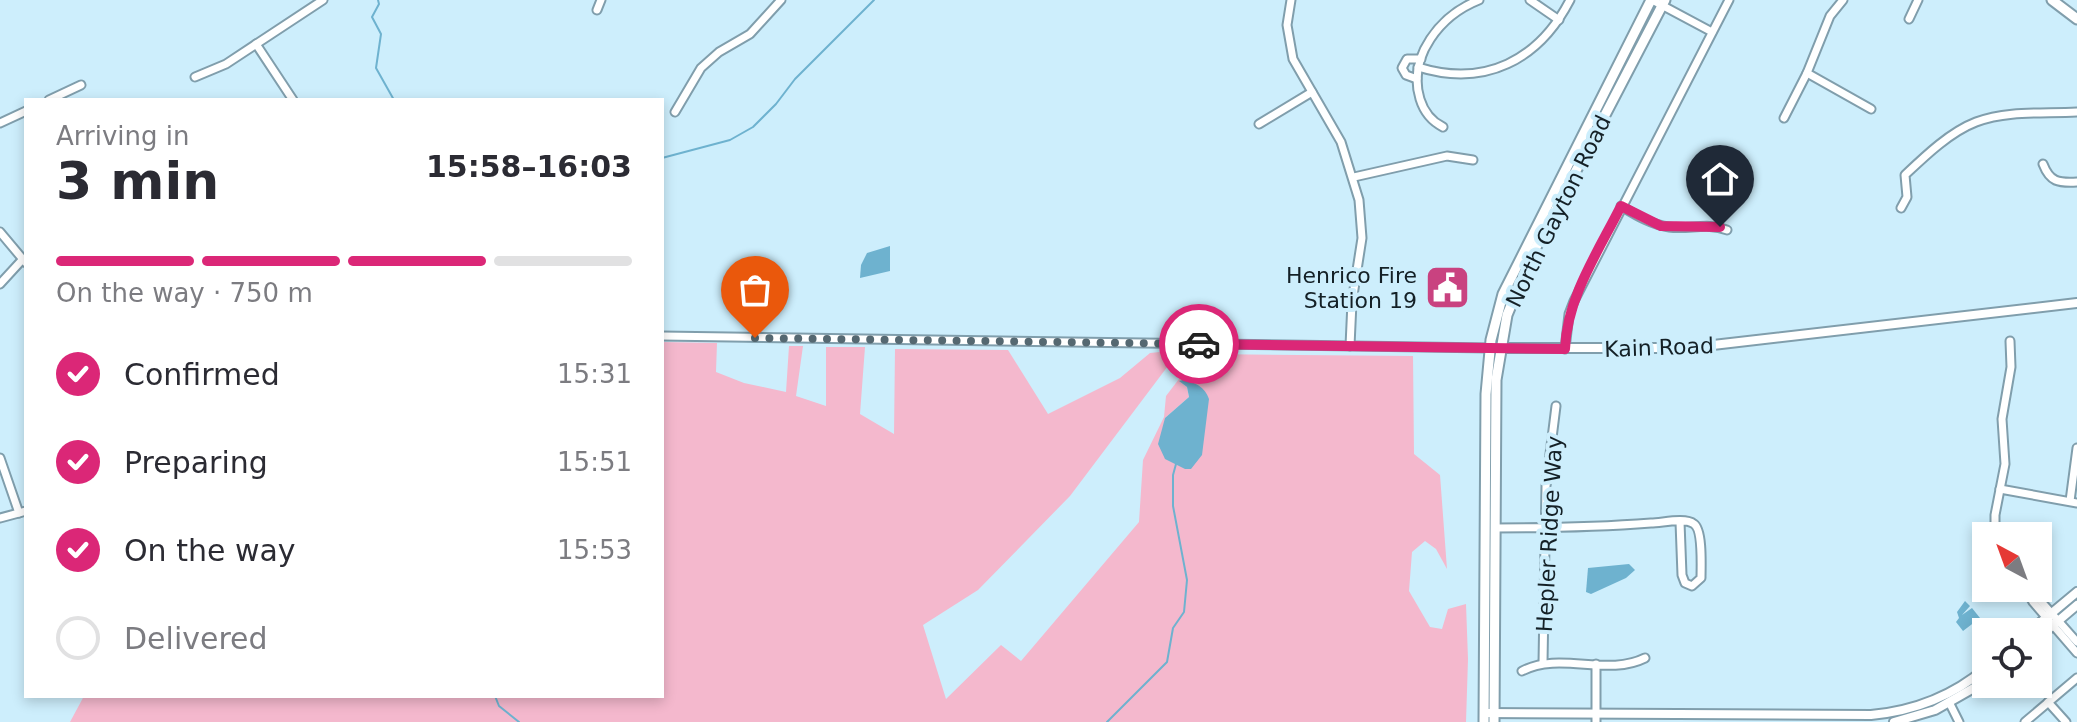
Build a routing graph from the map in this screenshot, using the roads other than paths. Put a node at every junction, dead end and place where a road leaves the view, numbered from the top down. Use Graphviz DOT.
graph roads {
  1 [pos="323,0"];
  2 [pos="601,0"];
  3 [pos="781,0"];
  4 [pos="1291,0"];
  5 [pos="1479,0"];
  6 [pos="1530,0"];
  7 [pos="1570,0"];
  8 [pos="1652,0"];
  9 [pos="1729,0"];
  10 [pos="1843,0"];
  11 [pos="1918,0"];
  12 [pos="2052,0"];
  13 [pos="1664,3"];
  14 [pos="597,10"];
  15 [pos="1909,19"];
  16 [pos="2077,19"];
  17 [pos="1559,20"];
  18 [pos="1712,32"];
  19 [pos="256,44"];
  20 [pos="1419,63"];
  21 [pos="1807,73"];
  22 [pos="195,77"];
  23 [pos="1417,79"];
  24 [pos="81,85"];
  25 [pos="1312,92"];
  26 [pos="53,98"];
  27 [pos="292,98"];
  28 [pos="1871,109"];
  29 [pos="24,112"];
  30 [pos="675,112"];
  31 [pos="2077,112"];
  32 [pos="1784,118"];
  33 [pos="0,123"];
  34 [pos="1259,124"];
  35 [pos="1443,127"];
  36 [pos="1473,160"];
  37 [pos="2043,164"];
  38 [pos="1354,177"];
  39 [pos="2077,182"];
  40 [pos="1621,206"];
  41 [pos="1901,208"];
  42 [pos="1727,230"];
  43 [pos="0,232"];
  44 [pos="24,262"];
  45 [pos="0,284"];
  46 [pos="2077,303"];
  47 [pos="664,336"];
  48 [pos="2010,341"];
  49 [pos="1350,346"];
  50 [pos="1495,348"];
  51 [pos="1565,349"];
  52 [pos="1556,406"];
  53 [pos="2077,448"];
  54 [pos="0,458"];
  55 [pos="2000,489"];
  56 [pos="2073,502"];
  57 [pos="23,512"];
  58 [pos="0,518"];
  59 [pos="1680,522"];
  60 [pos="1995,522"];
  61 [pos="1495,528"];
  62 [pos="1546,528"];
  63 [pos="2077,592"];
  64 [pos="2077,605"];
  65 [pos="2052,619"];
  66 [pos="2077,642"];
  67 [pos="2077,653"];
  68 [pos="1645,658"];
  69 [pos="1543,663"];
  70 [pos="1596,664"];
  71 [pos="1522,671"];
  72 [pos="1972,678"];
  73 [pos="2077,678"];
  74 [pos="1972,690"];
  75 [pos="2048,702"];
  76 [pos="1950,704"];
  77 [pos="1489,718"];
  78 [pos="1596,718"];
  79 [pos="1814,719"];
  80 [pos="1894,722"];
  81 [pos="1959,722"];
  82 [pos="2025,722"];
  83 [pos="2066,722"];
  1 -- 19 [label="street"];
  2 -- 14 [label="street"];
  3 -- 30 [label="street"];
  4 -- 25 [label="street"];
  5 -- 20 [label="street"];
  6 -- 17 [label="street"];
  7 -- 17 [label="street"];
  8 -- 13 [label="street"];
  8 -- 50 [label="main road, North Gayton Road"];
  9 -- 18 [label="street"];
  10 -- 21 [label="street"];
  11 -- 15 [label="street"];
  12 -- 16 [label="main road"];
  13 -- 18 [label="street"];
  13 -- 50 [label="main road, North Gayton Road"];
  17 -- 20 [label="street"];
  18 -- 40 [label="street"];
  19 -- 22 [label="street"];
  19 -- 27 [label="street"];
  20 -- 23 [label="street"];
  20 -- 23 [label="street"];
  21 -- 28 [label="street"];
  21 -- 32 [label="street"];
  23 -- 35 [label="street"];
  24 -- 26 [label="street"];
  25 -- 34 [label="street"];
  25 -- 38 [label="street"];
  29 -- 33 [label="street"];
  31 -- 41 [label="street"];
  36 -- 38 [label="street"];
  37 -- 39 [label="street"];
  38 -- 49 [label="street"];
  40 -- 42 [label="street"];
  40 -- 51 [label="street"];
  43 -- 44 [label="street"];
  44 -- 45 [label="street"];
  46 -- 51 [label="street, Kain Road"];
  47 -- 49 [label="street, Kain Road"];
  48 -- 55 [label="street"];
  49 -- 50 [label="street, Kain Road"];
  50 -- 51 [label="street, Kain Road"];
  50 -- 61 [label="main road, North Gayton Road"];
  50 -- 77 [label="main road, North Gayton Road"];
  52 -- 62 [label="street, Hepler Ridge Way"];
  53 -- 56 [label="street"];
  54 -- 57 [label="street"];
  55 -- 56 [label="street"];
  55 -- 60 [label="street"];
  57 -- 58 [label="street"];
  59 -- 59 [label="street"];
  59 -- 62 [label="street"];
  61 -- 62 [label="street"];
  61 -- 77 [label="main road, North Gayton Road"];
  62 -- 69 [label="street, Hepler Ridge Way"];
  63 -- 65 [label="street"];
  64 -- 65 [label="street"];
  65 -- 66 [label="street"];
  65 -- 67 [label="street"];
  68 -- 70 [label="street"];
  69 -- 70 [label="street"];
  69 -- 71 [label="street"];
  70 -- 78 [label="street"];
  72 -- 79 [label="street"];
  73 -- 75 [label="street"];
  74 -- 76 [label="street"];
  75 -- 82 [label="street"];
  75 -- 83 [label="street"];
  76 -- 80 [label="street"];
  76 -- 81 [label="street"];
  77 -- 78 [label="street"];
  78 -- 79 [label="street"];
}
